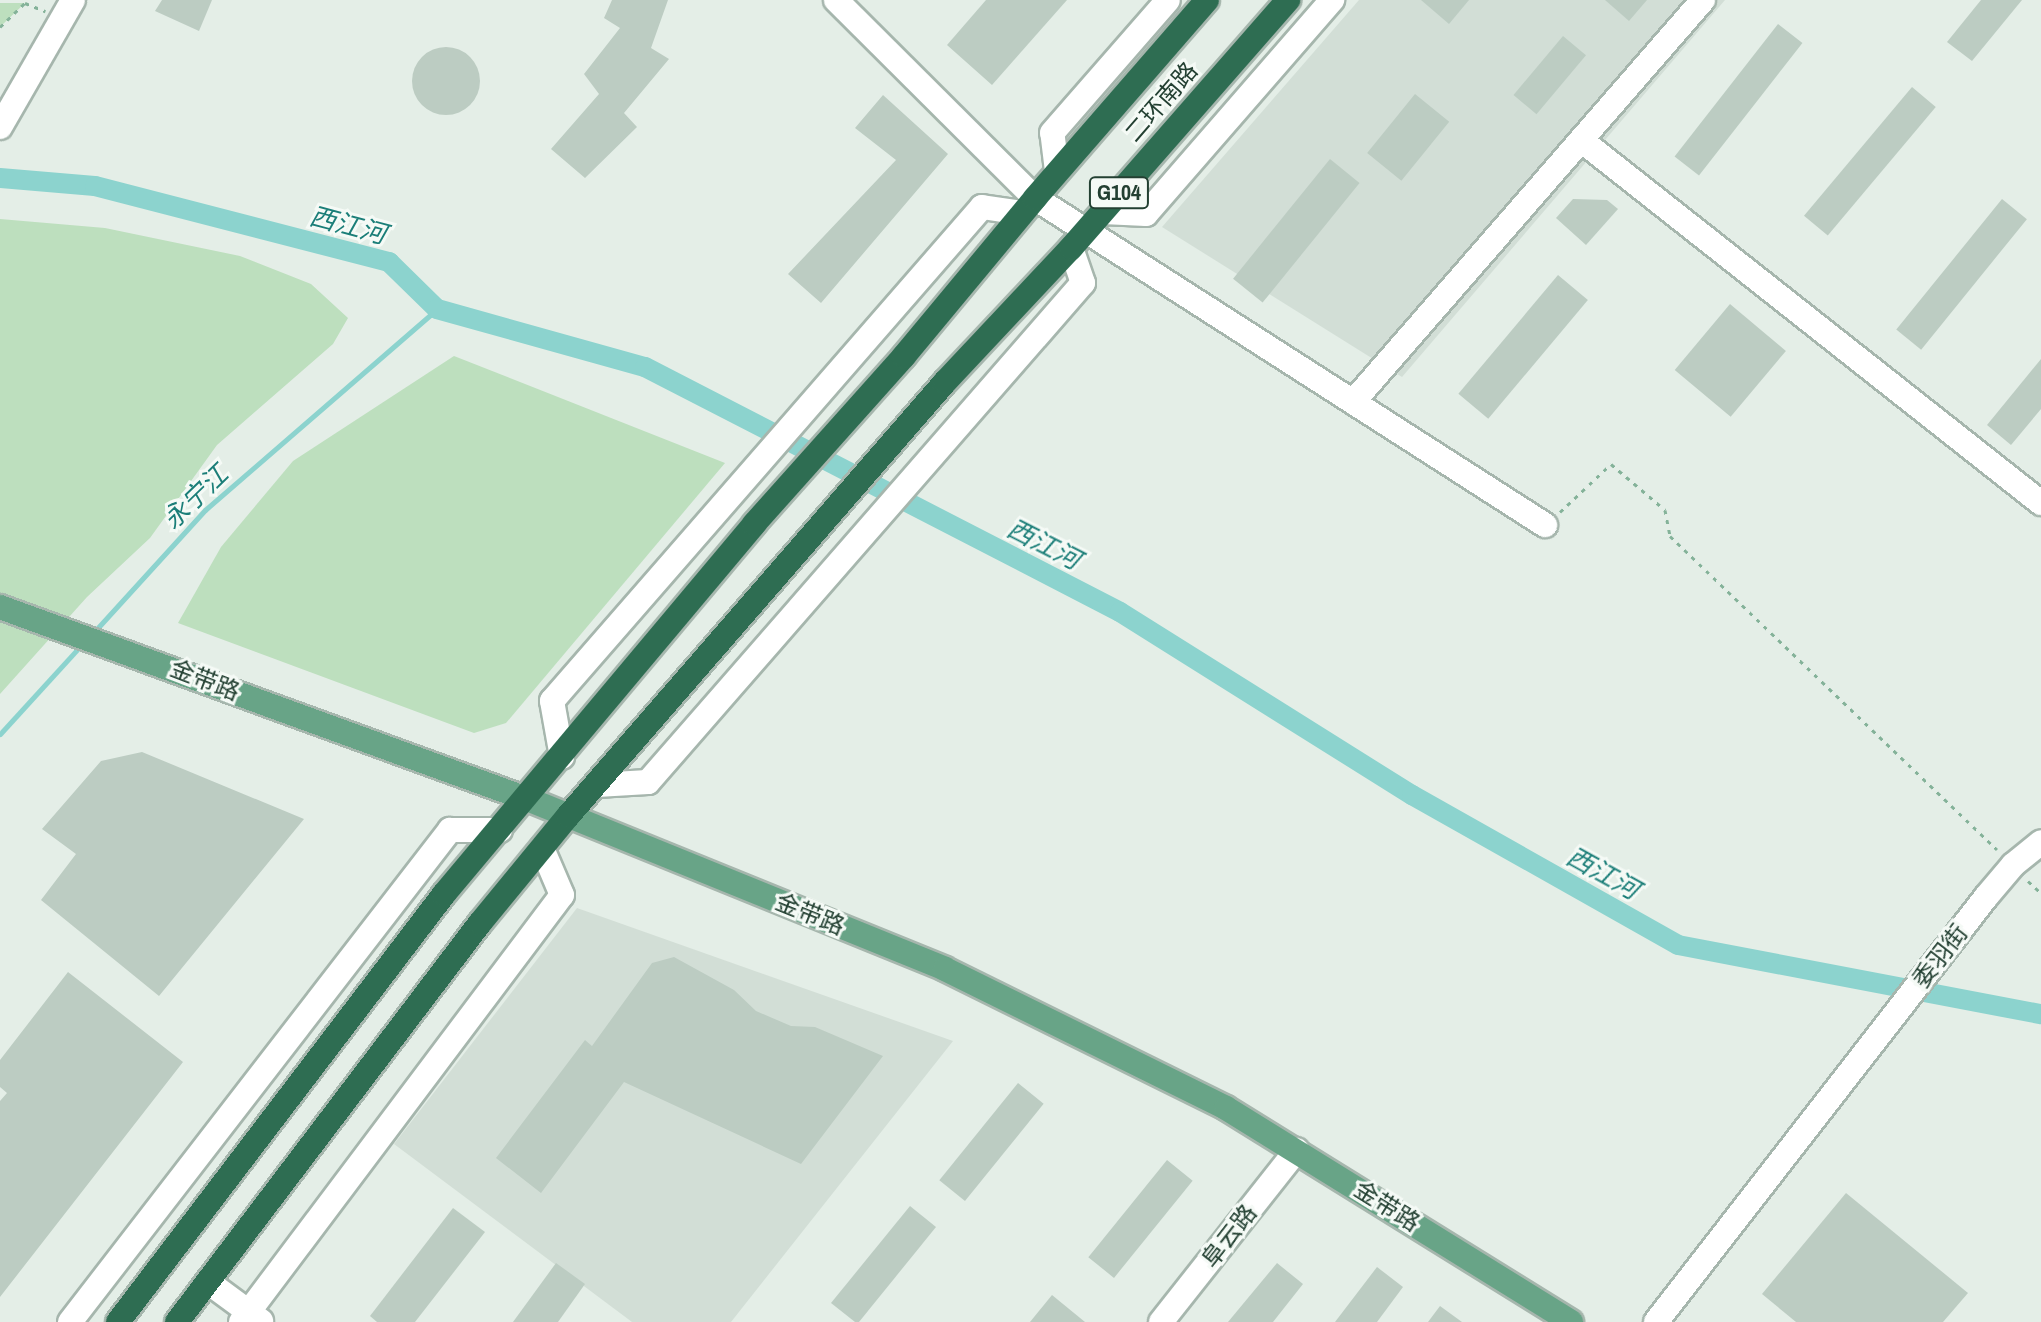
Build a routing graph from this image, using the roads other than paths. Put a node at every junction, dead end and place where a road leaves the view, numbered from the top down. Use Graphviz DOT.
graph roads {
  1 [pos="836,0"];
  2 [pos="1168,0"];
  3 [pos="1207,0"];
  4 [pos="1288,0"];
  5 [pos="1332,0"];
  6 [pos="1703,0"];
  7 [pos="68,9"];
  8 [pos="4,121"];
  9 [pos="1581,140"];
  10 [pos="1057,171"];
  11 [pos="1028,205"];
  12 [pos="1103,212"];
  13 [pos="1078,239"];
  14 [pos="1353,402"];
  15 [pos="2041,503"];
  16 [pos="1545,525"];
  17 [pos="0,607"];
  18 [pos="562,757"];
  19 [pos="597,785"];
  20 [pos="527,799"];
  21 [pos="568,816"];
  22 [pos="500,830"];
  23 [pos="2041,842"];
  24 [pos="542,848"];
  25 [pos="1297,1150"];
  26 [pos="208,1282"];
  27 [pos="251,1319"];
  28 [pos="70,1322"];
  29 [pos="118,1322"];
  30 [pos="177,1322"];
  31 [pos="1161,1322"];
  32 [pos="1571,1322"];
  33 [pos="1656,1322"];
  1 -- 11 [label="street"];
  2 -- 10 [label="street"];
  3 -- 10 [label="highway, 二环南路 / G104"];
  4 -- 12 [label="highway, 二环南路 / G104"];
  5 -- 12 [label="street"];
  6 -- 9 [label="street"];
  7 -- 8 [label="street"];
  9 -- 14 [label="street"];
  9 -- 15 [label="street"];
  10 -- 11 [label="highway, 二环南路 / G104"];
  11 -- 13 [label="street"];
  11 -- 18 [label="highway, 二环南路 / G104"];
  11 -- 18 [label="street"];
  12 -- 13 [label="highway, 二环南路 / G104"];
  13 -- 14 [label="street"];
  13 -- 19 [label="highway, 二环南路 / G104"];
  13 -- 19 [label="street"];
  14 -- 16 [label="street"];
  17 -- 20 [label="main road, 金带路"];
  18 -- 20 [label="highway, 二环南路"];
  19 -- 21 [label="highway, 二环南路"];
  20 -- 21 [label="main road, 金带路"];
  20 -- 22 [label="highway, 二环南路"];
  21 -- 24 [label="highway, 二环南路"];
  21 -- 25 [label="main road, 金带路"];
  22 -- 28 [label="street"];
  22 -- 29 [label="highway, 二环南路"];
  23 -- 33 [label="street, 委羽街"];
  24 -- 26 [label="highway, 二环南路"];
  24 -- 27 [label="street"];
  25 -- 31 [label="street, 阜云路"];
  25 -- 32 [label="main road, 金带路"];
  26 -- 27 [label="street"];
  26 -- 30 [label="highway, 二环南路"];
}
